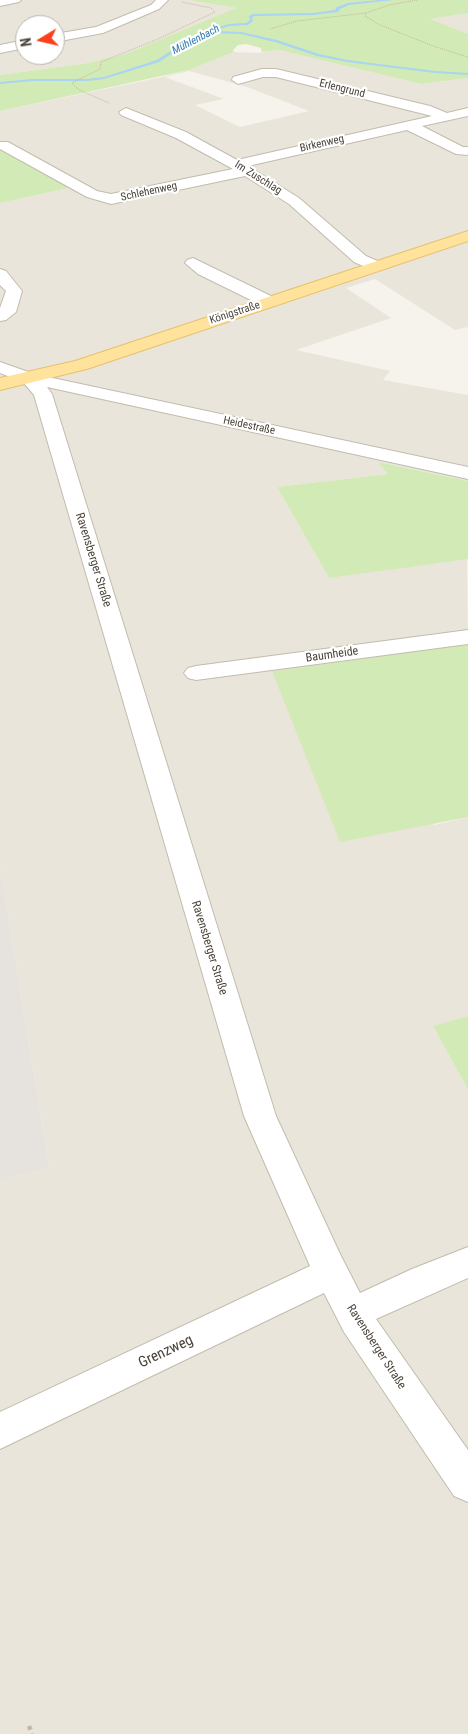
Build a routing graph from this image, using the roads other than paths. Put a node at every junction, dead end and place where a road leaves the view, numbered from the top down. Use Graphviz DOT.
graph roads {
  1 [pos="15,0"];
  2 [pos="162,0"];
  3 [pos="0,3"];
  4 [pos="65,36"];
  5 [pos="15,46"];
  6 [pos="0,49"];
  7 [pos="238,80"];
  8 [pos="126,112"];
  9 [pos="468,112"];
  10 [pos="446,116"];
  11 [pos="408,125"];
  12 [pos="3,145"];
  13 [pos="468,151"];
  14 [pos="242,167"];
  15 [pos="468,236"];
  16 [pos="193,263"];
  17 [pos="376,266"];
  18 [pos="0,274"];
  19 [pos="269,302"];
  20 [pos="0,316"];
  21 [pos="0,367"];
  22 [pos="30,378"];
  23 [pos="0,384"];
  24 [pos="468,473"];
  25 [pos="468,637"];
  26 [pos="196,673"];
  27 [pos="468,1262"];
  28 [pos="332,1273"];
  29 [pos="353,1313"];
  30 [pos="0,1431"];
  31 [pos="468,1482"];
  1 -- 3 [label="street"];
  2 -- 4 [label="street"];
  5 -- 6 [label="street"];
  7 -- 10 [label="street, Erlengrund"];
  8 -- 14 [label="street, Im Zuschlag"];
  9 -- 10 [label="street, Birkenweg"];
  10 -- 11 [label="street, Birkenweg"];
  11 -- 13 [label="street"];
  11 -- 14 [label="street, Birkenweg"];
  12 -- 14 [label="street, Schlehenweg"];
  14 -- 17 [label="street, Im Zuschlag"];
  15 -- 17 [label="main road, Königstraße"];
  16 -- 19 [label="street"];
  17 -- 19 [label="main road, Königstraße"];
  18 -- 20 [label="street"];
  19 -- 22 [label="main road, Königstraße"];
  21 -- 22 [label="street, Heidestraße"];
  22 -- 23 [label="main road, Königstraße"];
  22 -- 24 [label="street, Heidestraße"];
  22 -- 28 [label="street, Ravensberger Straße"];
  25 -- 26 [label="street, Baumheide"];
  27 -- 29 [label="street"];
  28 -- 29 [label="street, Ravensberger Straße"];
  28 -- 30 [label="street, Grenzweg"];
  29 -- 31 [label="street, Ravensberger Straße"];
}
